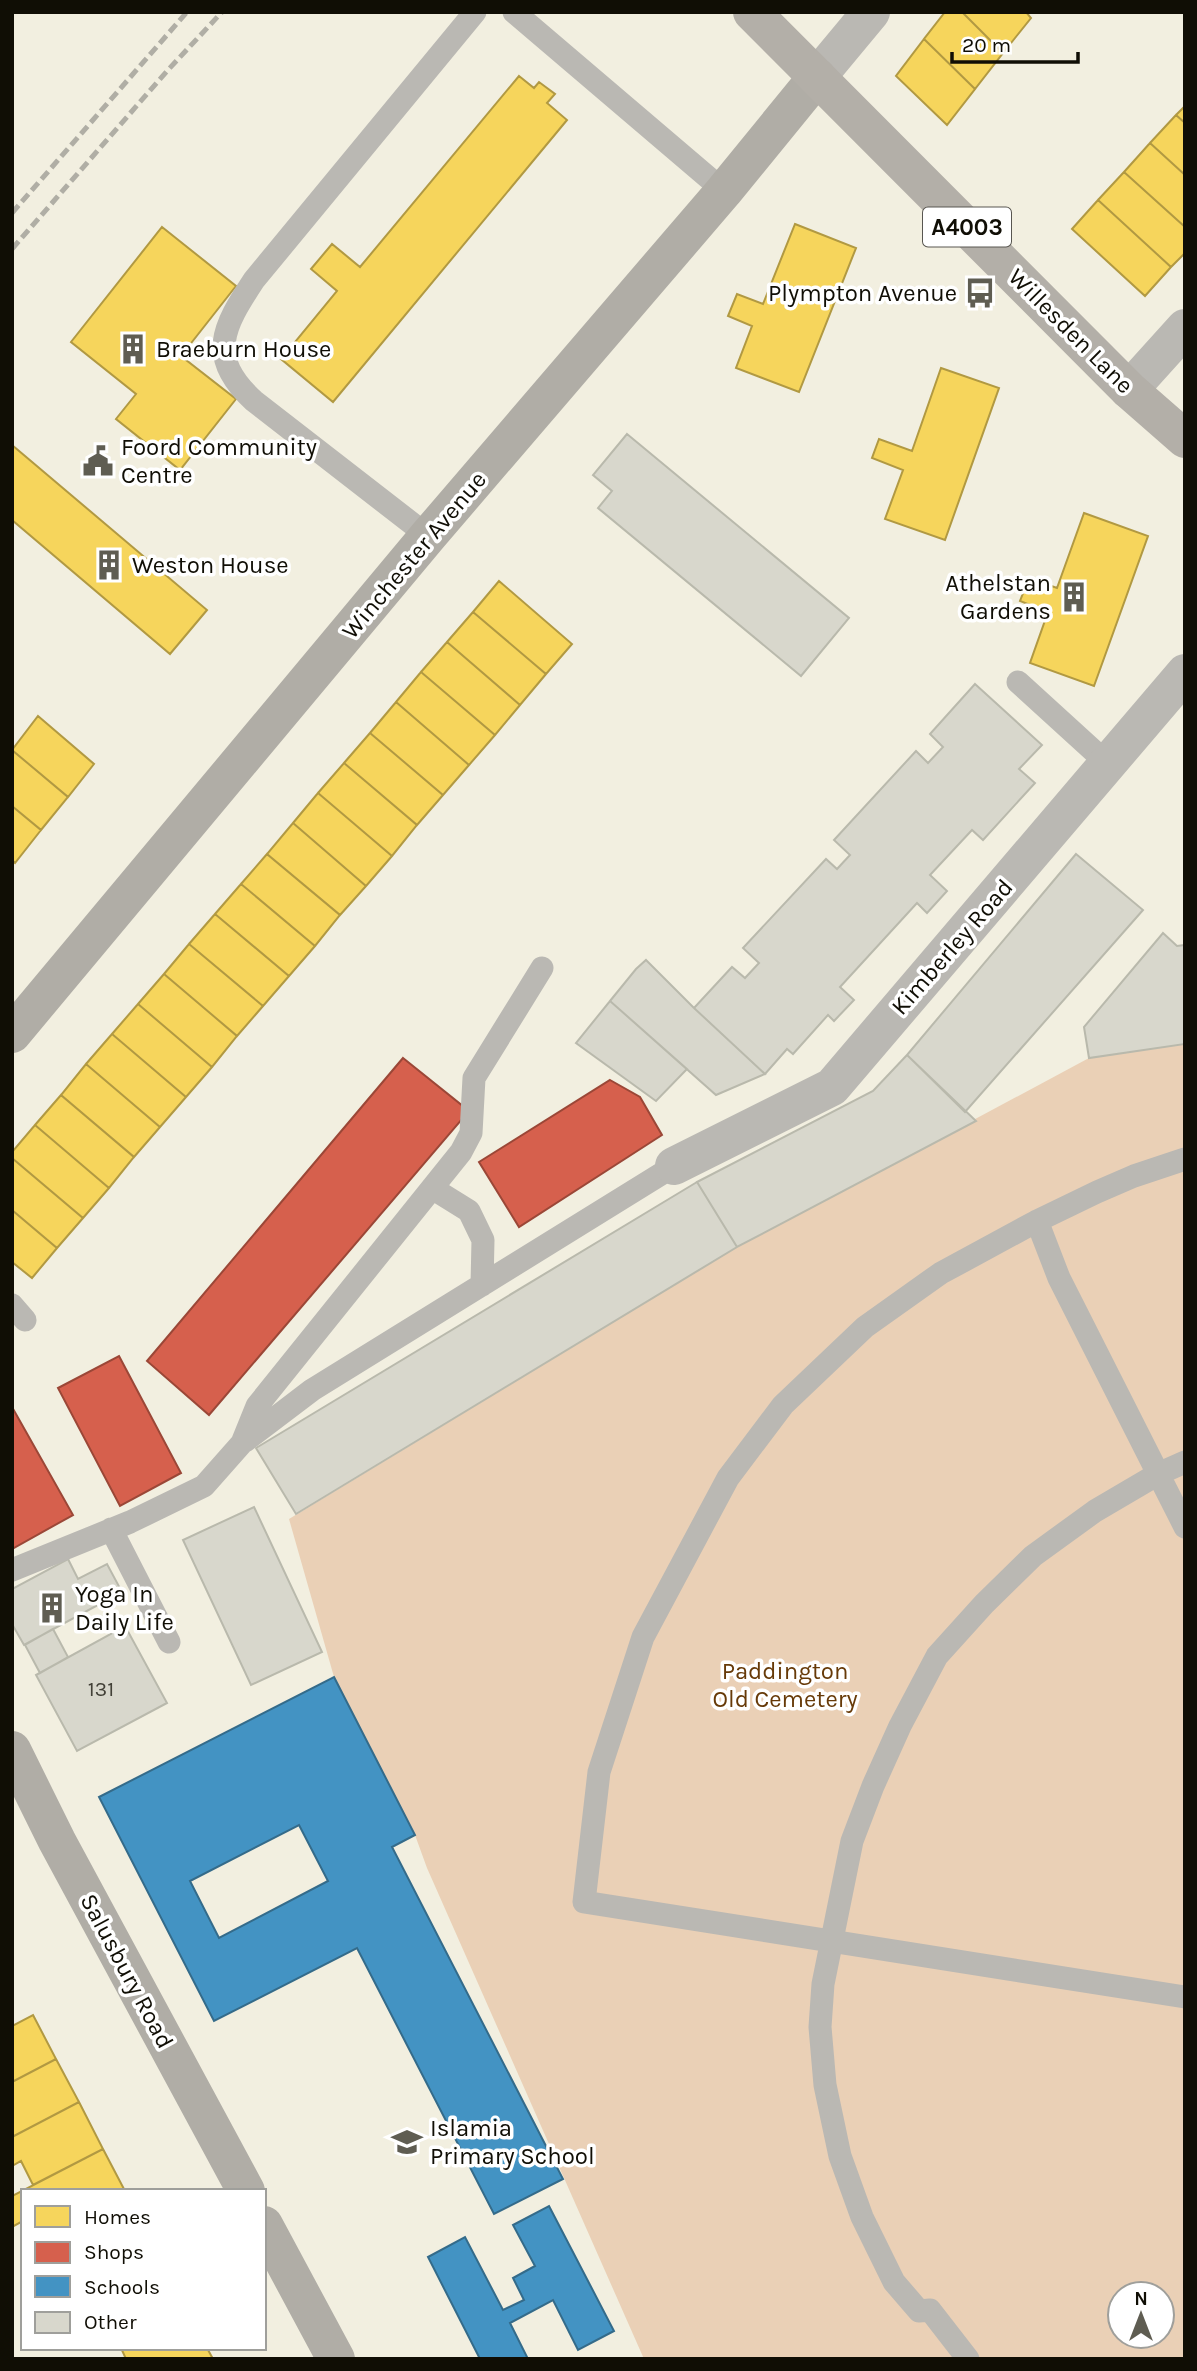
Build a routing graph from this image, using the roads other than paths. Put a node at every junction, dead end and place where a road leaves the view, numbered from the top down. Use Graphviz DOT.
graph roads {
  1 [pos="475,12"];
  2 [pos="514,12"];
  3 [pos="752,12"];
  4 [pos="871,12"];
  5 [pos="817,77"];
  6 [pos="724,191"];
  7 [pos="1185,328"];
  8 [pos="1129,390"];
  9 [pos="1185,439"];
  10 [pos="428,537"];
  11 [pos="1185,673"];
  12 [pos="1018,682"];
  13 [pos="1108,764"];
  14 [pos="542,968"];
  15 [pos="12,1034"];
  16 [pos="1185,1159"];
  17 [pos="674,1166"];
  18 [pos="432,1188"];
  19 [pos="1037,1221"];
  20 [pos="482,1284"];
  21 [pos="242,1443"];
  22 [pos="1185,1462"];
  23 [pos="1158,1474"];
  24 [pos="1185,1527"];
  25 [pos="111,1529"];
  26 [pos="12,1570"];
  27 [pos="169,1642"];
  28 [pos="12,1749"];
  29 [pos="830,1942"];
  30 [pos="1185,1997"];
  31 [pos="245,2189"];
  32 [pos="266,2229"];
  33 [pos="336,2359"];
  34 [pos="968,2359"];
  1 -- 10 [label="lane"];
  2 -- 6 [label="lane"];
  3 -- 5 [label="main road, Willesden Lane / A4003"];
  4 -- 5 [label="street"];
  5 -- 6 [label="street, Winchester Avenue"];
  5 -- 8 [label="main road, Willesden Lane / A4003"];
  6 -- 10 [label="street, Winchester Avenue"];
  7 -- 8 [label="street"];
  8 -- 9 [label="main road, Willesden Lane / A4003"];
  10 -- 15 [label="street, Winchester Avenue"];
  11 -- 13 [label="street, Kimberley Road"];
  12 -- 13 [label="lane"];
  13 -- 17 [label="street, Kimberley Road"];
  14 -- 18 [label="lane"];
  16 -- 19 [label="lane"];
  17 -- 20 [label="lane"];
  18 -- 20 [label="lane"];
  18 -- 21 [label="lane"];
  19 -- 23 [label="lane"];
  19 -- 29 [label="lane"];
  20 -- 21 [label="lane"];
  21 -- 25 [label="lane"];
  22 -- 23 [label="lane"];
  23 -- 24 [label="lane"];
  23 -- 29 [label="lane"];
  25 -- 26 [label="lane"];
  25 -- 27 [label="lane"];
  28 -- 31 [label="street, Salusbury Road"];
  29 -- 30 [label="lane"];
  29 -- 34 [label="lane"];
  32 -- 33 [label="street"];
}
